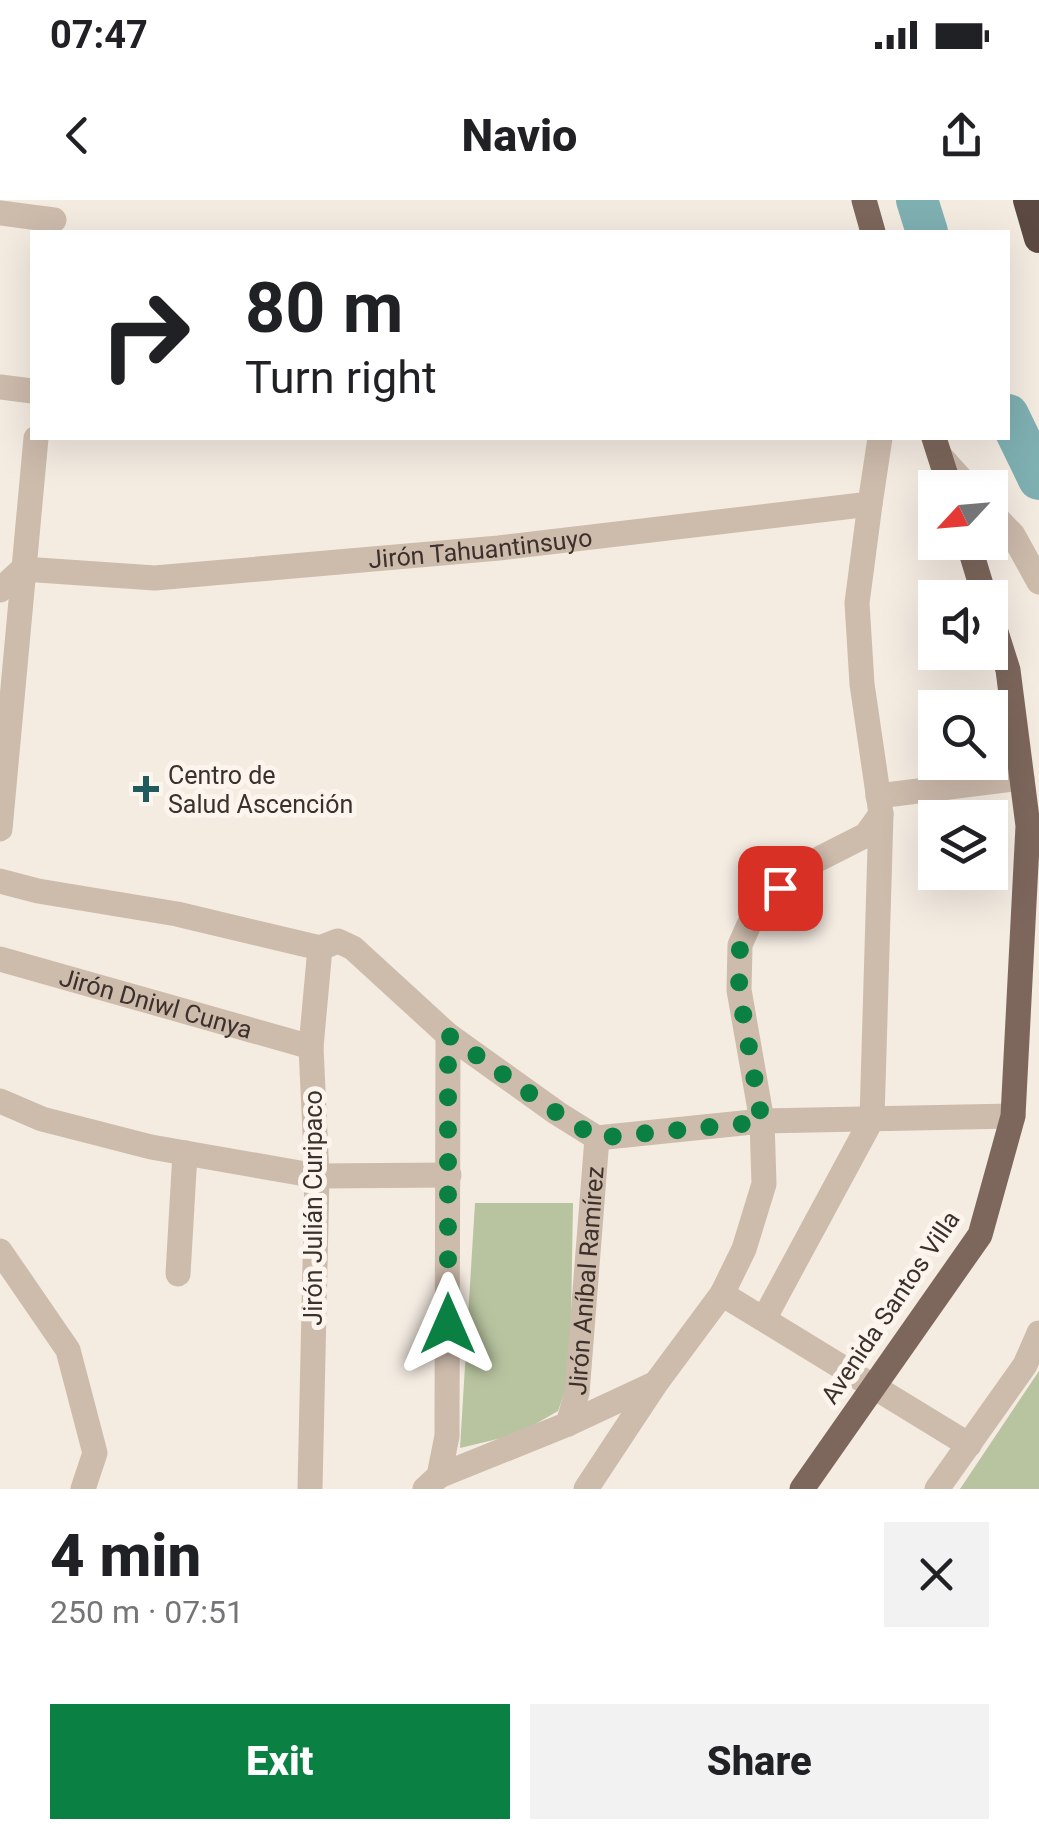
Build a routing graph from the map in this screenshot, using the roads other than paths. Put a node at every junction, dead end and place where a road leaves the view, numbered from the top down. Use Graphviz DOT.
graph roads {
  1 [pos="864,200"];
  2 [pos="1028,200"];
  3 [pos="0,213"];
  4 [pos="54,218"];
  5 [pos="872,230"];
  6 [pos="1039,238"];
  7 [pos="0,387"];
  8 [pos="30,391"];
  9 [pos="36,440"];
  10 [pos="880,440"];
  11 [pos="937,447"];
  12 [pos="954,470"];
  13 [pos="870,504"];
  14 [pos="1008,531"];
  15 [pos="23,570"];
  16 [pos="1039,582"];
  17 [pos="0,590"];
  18 [pos="1008,670"];
  19 [pos="1022,778"];
  20 [pos="880,805"];
  21 [pos="0,829"];
  22 [pos="0,881"];
  23 [pos="329,944"];
  24 [pos="0,959"];
  25 [pos="448,1035"];
  26 [pos="311,1047"];
  27 [pos="0,1101"];
  28 [pos="1014,1116"];
  29 [pos="872,1119"];
  30 [pos="762,1122"];
  31 [pos="597,1138"];
  32 [pos="184,1152"];
  33 [pos="316,1176"];
  34 [pos="449,1176"];
  35 [pos="0,1251"];
  36 [pos="178,1274"];
  37 [pos="722,1294"];
  38 [pos="764,1320"];
  39 [pos="1039,1333"];
  40 [pos="656,1383"];
  41 [pos="874,1386"];
  42 [pos="568,1424"];
  43 [pos="968,1445"];
  44 [pos="432,1482"];
  45 [pos="83,1489"];
  46 [pos="310,1489"];
  47 [pos="586,1489"];
  48 [pos="802,1489"];
  49 [pos="937,1489"];
  1 -- 5 [label="main road"];
  2 -- 6 [label="highway"];
  3 -- 4 [label="street"];
  7 -- 8 [label="street"];
  9 -- 15 [label="street"];
  10 -- 13 [label="street"];
  11 -- 12 [label="street"];
  13 -- 15 [label="street, Jirón Tahuantinsuyo"];
  13 -- 20 [label="street"];
  14 -- 16 [label="street"];
  15 -- 17 [label="street"];
  15 -- 21 [label="street"];
  18 -- 19 [label="main road, Avenida Santos Villa"];
  19 -- 20 [label="street"];
  19 -- 28 [label="main road, Avenida Santos Villa"];
  20 -- 29 [label="street"];
  20 -- 30 [label="street"];
  22 -- 23 [label="street"];
  23 -- 25 [label="street"];
  23 -- 26 [label="street, Jirón Julián Curipaco"];
  24 -- 26 [label="street, Jirón Dniwl Cunya"];
  25 -- 31 [label="street"];
  25 -- 34 [label="street"];
  26 -- 33 [label="street, Jirón Julián Curipaco"];
  27 -- 32 [label="street"];
  28 -- 29 [label="street"];
  28 -- 41 [label="main road, Avenida Santos Villa"];
  29 -- 30 [label="street"];
  29 -- 38 [label="street"];
  30 -- 31 [label="street"];
  30 -- 37 [label="street"];
  31 -- 42 [label="street, Jirón Aníbal Ramírez"];
  32 -- 33 [label="street"];
  32 -- 36 [label="street"];
  33 -- 34 [label="street"];
  33 -- 46 [label="street, Jirón Julián Curipaco"];
  34 -- 44 [label="street"];
  35 -- 45 [label="street"];
  37 -- 38 [label="street"];
  37 -- 40 [label="street"];
  38 -- 41 [label="street"];
  39 -- 43 [label="street"];
  40 -- 42 [label="street"];
  40 -- 47 [label="street"];
  41 -- 43 [label="street"];
  41 -- 48 [label="main road, Avenida Santos Villa"];
  42 -- 44 [label="street"];
  43 -- 49 [label="street"];
}
